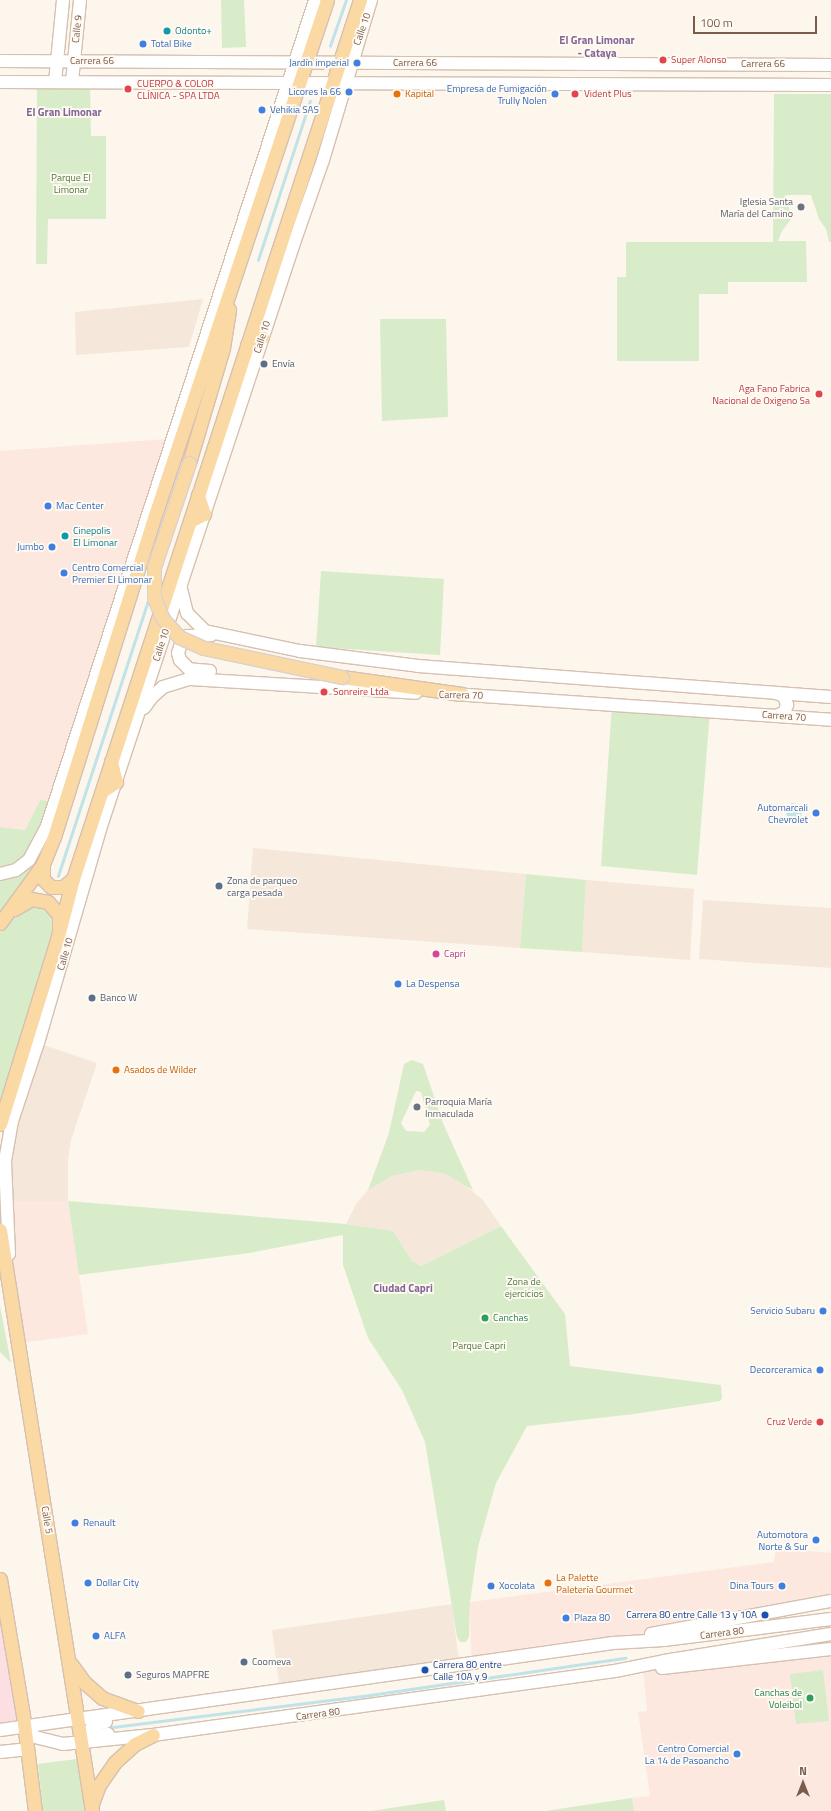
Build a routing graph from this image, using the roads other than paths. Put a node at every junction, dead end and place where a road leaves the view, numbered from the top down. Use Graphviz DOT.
graph roads {
  1 [pos="63,0"];
  2 [pos="80,0"];
  3 [pos="316,0"];
  4 [pos="327,0"];
  5 [pos="360,0"];
  6 [pos="371,0"];
  7 [pos="0,61"];
  8 [pos="57,61"];
  9 [pos="74,61"];
  10 [pos="301,62"];
  11 [pos="345,62"];
  12 [pos="831,65"];
  13 [pos="0,82"];
  14 [pos="55,82"];
  15 [pos="72,82"];
  16 [pos="294,83"];
  17 [pos="339,83"];
  18 [pos="831,85"];
  19 [pos="234,274"];
  20 [pos="261,306"];
  21 [pos="268,320"];
  22 [pos="262,337"];
  23 [pos="247,345"];
  24 [pos="198,495"];
  25 [pos="157,499"];
  26 [pos="204,514"];
  27 [pos="149,520"];
  28 [pos="190,521"];
  29 [pos="184,576"];
  30 [pos="222,636"];
  31 [pos="276,682"];
  32 [pos="776,693"];
  33 [pos="462,694"];
  34 [pos="831,697"];
  35 [pos="775,716"];
  36 [pos="831,720"];
  37 [pos="92,722"];
  38 [pos="79,727"];
  39 [pos="86,738"];
  40 [pos="128,748"];
  41 [pos="111,762"];
  42 [pos="116,782"];
  43 [pos="102,791"];
  44 [pos="49,835"];
  45 [pos="43,864"];
  46 [pos="0,874"];
  47 [pos="73,879"];
  48 [pos="4,919"];
  49 [pos="57,940"];
  50 [pos="0,1124"];
  51 [pos="0,1230"];
  52 [pos="13,1299"];
  53 [pos="0,1579"];
  54 [pos="830,1601"];
  55 [pos="831,1619"];
  56 [pos="831,1634"];
  57 [pos="613,1643"];
  58 [pos="831,1648"];
  59 [pos="68,1658"];
  60 [pos="615,1671"];
  61 [pos="138,1711"];
  62 [pos="77,1719"];
  63 [pos="24,1727"];
  64 [pos="0,1730"];
  65 [pos="153,1735"];
  66 [pos="81,1743"];
  67 [pos="27,1749"];
  68 [pos="0,1752"];
  69 [pos="92,1809"];
  70 [pos="35,1811"];
  1 -- 8 [label="main road, Calle 9"];
  2 -- 9 [label="main road, Calle 9"];
  3 -- 10 [label="main road"];
  4 -- 10 [label="main road"];
  5 -- 11 [label="main road, Calle 10"];
  6 -- 11 [label="main road, Calle 10"];
  7 -- 8 [label="main road, Carrera 66"];
  8 -- 9 [label="main road, Carrera 66"];
  8 -- 14 [label="main road, Calle 9"];
  9 -- 10 [label="main road, Carrera 66"];
  9 -- 15 [label="main road, Calle 9"];
  10 -- 11 [label="main road, Carrera 66"];
  10 -- 16 [label="main road"];
  11 -- 12 [label="main road, Carrera 66"];
  11 -- 17 [label="main road, Calle 10"];
  13 -- 14 [label="main road, Carrera 66"];
  14 -- 15 [label="main road, Carrera 66"];
  15 -- 16 [label="main road, Carrera 66"];
  16 -- 17 [label="main road, Carrera 66"];
  16 -- 19 [label="main road"];
  16 -- 25 [label="main road"];
  17 -- 18 [label="main road, Carrera 66"];
  17 -- 20 [label="main road, Calle 10"];
  17 -- 21 [label="main road, Calle 10"];
  19 -- 25 [label="main road"];
  19 -- 33 [label="main road, bridge"];
  20 -- 21 [label="main road"];
  20 -- 23 [label="main road, Calle 10"];
  21 -- 22 [label="main road, Calle 10"];
  22 -- 23 [label="main road"];
  22 -- 26 [label="main road, Calle 10"];
  23 -- 24 [label="main road, Calle 10"];
  24 -- 26 [label="main road"];
  24 -- 28 [label="main road, Calle 10"];
  25 -- 27 [label="main road"];
  26 -- 28 [label="main road"];
  26 -- 29 [label="main road, Calle 10"];
  27 -- 37 [label="main road"];
  27 -- 38 [label="main road"];
  28 -- 41 [label="main road, Calle 10"];
  29 -- 30 [label="main road"];
  29 -- 40 [label="main road, Calle 10"];
  30 -- 31 [label="main road"];
  30 -- 32 [label="main road"];
  31 -- 33 [label="main road, Carrera 70"];
  31 -- 40 [label="main road, Carrera 70"];
  32 -- 34 [label="main road"];
  32 -- 35 [label="main road"];
  33 -- 35 [label="main road, Carrera 70"];
  35 -- 36 [label="main road, Carrera 70"];
  37 -- 38 [label="main road"];
  37 -- 39 [label="main road"];
  38 -- 39 [label="main road"];
  38 -- 44 [label="main road"];
  39 -- 44 [label="main road"];
  40 -- 42 [label="main road, Calle 10"];
  41 -- 42 [label="main road"];
  41 -- 43 [label="main road, Calle 10"];
  42 -- 43 [label="main road"];
  42 -- 52 [label="main road, Calle 10"];
  43 -- 47 [label="main road, Calle 10"];
  44 -- 45 [label="main road"];
  44 -- 46 [label="main road"];
  45 -- 47 [label="main road"];
  45 -- 48 [label="main road"];
  47 -- 49 [label="main road, Calle 10"];
  48 -- 49 [label="main road"];
  49 -- 50 [label="main road, Calle 10"];
  51 -- 52 [label="main road, Calle 5"];
  52 -- 59 [label="main road, Calle 5"];
  53 -- 63 [label="main road"];
  54 -- 57 [label="main road, Carrera 80"];
  55 -- 57 [label="main road, Carrera 80"];
  56 -- 60 [label="main road, Carrera 80"];
  57 -- 61 [label="main road, Carrera 80"];
  58 -- 60 [label="main road, Carrera 80"];
  59 -- 61 [label="main road"];
  59 -- 62 [label="main road, Calle 5"];
  60 -- 65 [label="main road, Carrera 80"];
  61 -- 62 [label="main road, Carrera 80"];
  61 -- 65 [label="main road"];
  62 -- 63 [label="main road, Carrera 80"];
  62 -- 66 [label="main road, Calle 5"];
  63 -- 64 [label="main road, Carrera 80"];
  63 -- 66 [label="main road, Carrera 80"];
  63 -- 67 [label="main road"];
  65 -- 66 [label="main road, Carrera 80"];
  65 -- 69 [label="main road"];
  66 -- 69 [label="main road, Calle 5"];
  67 -- 68 [label="main road"];
  67 -- 70 [label="main road"];
}
